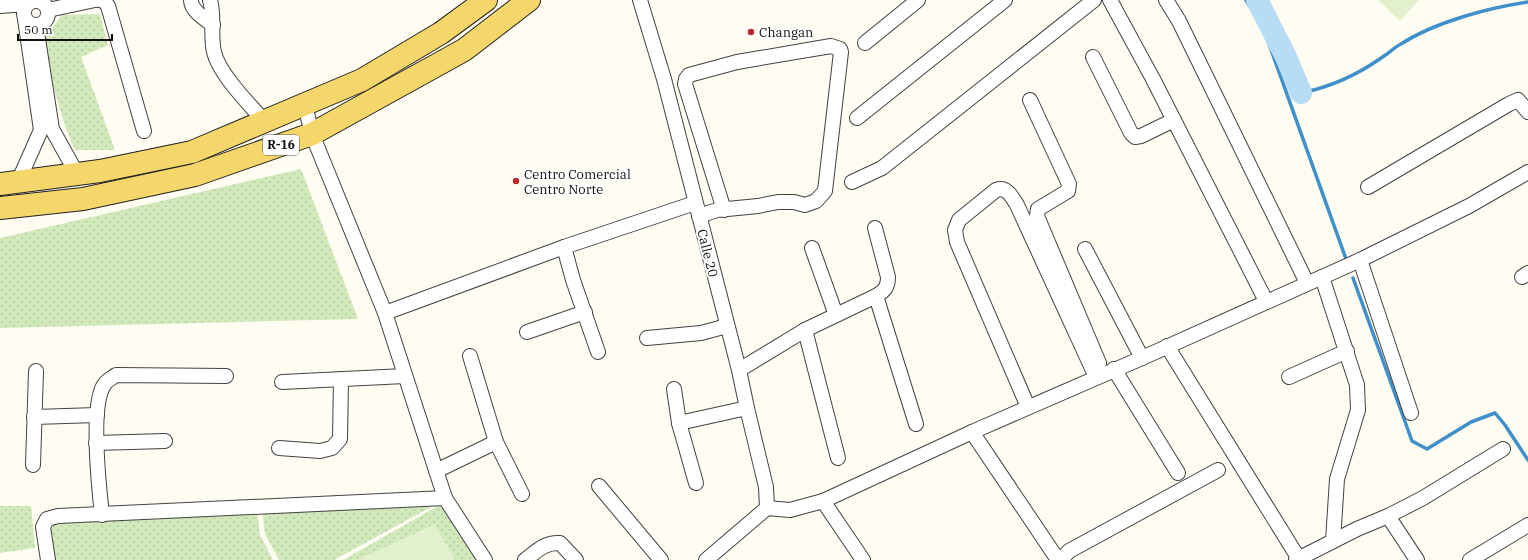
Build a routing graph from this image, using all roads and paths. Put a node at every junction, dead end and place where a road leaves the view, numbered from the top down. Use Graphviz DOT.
graph roads {
  1 [pos="95,0"];
  2 [pos="99,0"];
  3 [pos="191,0"];
  4 [pos="210,0"];
  5 [pos="486,0"];
  6 [pos="529,0"];
  7 [pos="640,0"];
  8 [pos="918,0"];
  9 [pos="1005,0"];
  10 [pos="1094,0"];
  11 [pos="1110,0"];
  12 [pos="1166,0"];
  13 [pos="39,3"];
  14 [pos="0,6"];
  15 [pos="31,22"];
  16 [pos="213,25"];
  17 [pos="865,43"];
  18 [pos="1093,56"];
  19 [pos="1030,100"];
  20 [pos="305,105"];
  21 [pos="1528,112"];
  22 [pos="857,118"];
  23 [pos="1174,120"];
  24 [pos="265,122"];
  25 [pos="144,131"];
  26 [pos="312,134"];
  27 [pos="1528,172"];
  28 [pos="77,174"];
  29 [pos="852,182"];
  30 [pos="9,183"];
  31 [pos="1368,187"];
  32 [pos="695,203"];
  33 [pos="0,208"];
  34 [pos="724,210"];
  35 [pos="699,216"];
  36 [pos="875,228"];
  37 [pos="564,247"];
  38 [pos="812,248"];
  39 [pos="1085,249"];
  40 [pos="1360,260"];
  41 [pos="1322,277"];
  42 [pos="1307,283"];
  43 [pos="876,296"];
  44 [pos="1266,301"];
  45 [pos="585,312"];
  46 [pos="385,313"];
  47 [pos="836,315"];
  48 [pos="727,326"];
  49 [pos="805,330"];
  50 [pos="527,332"];
  51 [pos="647,338"];
  52 [pos="1167,346"];
  53 [pos="1347,351"];
  54 [pos="598,352"];
  55 [pos="470,356"];
  56 [pos="1142,358"];
  57 [pos="739,370"];
  58 [pos="36,371"];
  59 [pos="1105,374"];
  60 [pos="226,376"];
  61 [pos="405,376"];
  62 [pos="1289,377"];
  63 [pos="341,379"];
  64 [pos="282,382"];
  65 [pos="674,389"];
  66 [pos="1028,407"];
  67 [pos="747,408"];
  68 [pos="97,414"];
  69 [pos="1411,414"];
  70 [pos="34,417"];
  71 [pos="679,423"];
  72 [pos="916,424"];
  73 [pos="972,432"];
  74 [pos="165,441"];
  75 [pos="496,442"];
  76 [pos="96,443"];
  77 [pos="279,448"];
  78 [pos="1503,448"];
  79 [pos="838,458"];
  80 [pos="33,465"];
  81 [pos="1218,470"];
  82 [pos="436,471"];
  83 [pos="1178,474"];
  84 [pos="696,484"];
  85 [pos="599,486"];
  86 [pos="522,494"];
  87 [pos="445,498"];
  88 [pos="823,501"];
  89 [pos="767,508"];
  90 [pos="102,515"];
  91 [pos="1388,516"];
  92 [pos="1528,525"];
  93 [pos="1333,541"];
  94 [pos="1298,559"];
  95 [pos="48,560"];
  96 [pos="485,560"];
  97 [pos="525,560"];
  98 [pos="576,560"];
  99 [pos="661,560"];
  100 [pos="706,560"];
  101 [pos="863,560"];
  102 [pos="1060,560"];
  103 [pos="1416,560"];
  104 [pos="1470,560"];
  1 -- 13 [label="street"];
  2 -- 25 [label="street"];
  3 -- 16 [label="street"];
  4 -- 16 [label="street"];
  5 -- 20 [label="main road, R-16"];
  6 -- 26 [label="main road, R-16"];
  7 -- 32 [label="street, Calle 20"];
  8 -- 17 [label="street"];
  9 -- 22 [label="street"];
  10 -- 29 [label="street"];
  11 -- 23 [label="street"];
  12 -- 42 [label="street"];
  13 -- 14 [label="street"];
  13 -- 15 [label="street"];
  13 -- 15 [label="street"];
  15 -- 28 [label="street"];
  15 -- 30 [label="street"];
  16 -- 24 [label="street"];
  18 -- 23 [label="street"];
  19 -- 59 [label="street"];
  20 -- 24 [label="main road, R-16"];
  20 -- 26 [label="street"];
  21 -- 31 [label="street"];
  23 -- 44 [label="street"];
  24 -- 28 [label="main road, R-16"];
  26 -- 33 [label="main road, R-16"];
  26 -- 46 [label="street"];
  27 -- 40 [label="street"];
  28 -- 30 [label="main road, R-16"];
  32 -- 35 [label="street, Calle 20"];
  32 -- 37 [label="street"];
  34 -- 34 [label="street"];
  34 -- 35 [label="street"];
  35 -- 48 [label="street, Calle 20"];
  36 -- 43 [label="street"];
  37 -- 45 [label="street"];
  37 -- 46 [label="street"];
  38 -- 47 [label="street"];
  39 -- 56 [label="street"];
  40 -- 41 [label="street"];
  40 -- 69 [label="street"];
  41 -- 42 [label="street"];
  41 -- 53 [label="street"];
  42 -- 44 [label="street"];
  43 -- 47 [label="street"];
  43 -- 72 [label="street"];
  44 -- 52 [label="street"];
  45 -- 50 [label="street"];
  45 -- 54 [label="street"];
  46 -- 61 [label="street"];
  47 -- 49 [label="street"];
  48 -- 51 [label="street"];
  48 -- 57 [label="street, Calle 20"];
  49 -- 57 [label="street"];
  49 -- 79 [label="street"];
  52 -- 56 [label="street"];
  52 -- 94 [label="street"];
  53 -- 62 [label="street"];
  53 -- 93 [label="street"];
  55 -- 75 [label="street"];
  56 -- 59 [label="street"];
  57 -- 67 [label="street, Calle 20"];
  58 -- 70 [label="street"];
  59 -- 66 [label="street"];
  59 -- 66 [label="street"];
  59 -- 83 [label="street"];
  60 -- 68 [label="street"];
  61 -- 63 [label="street"];
  61 -- 82 [label="street"];
  63 -- 64 [label="street"];
  63 -- 77 [label="street"];
  65 -- 71 [label="street"];
  66 -- 73 [label="street"];
  67 -- 71 [label="street"];
  67 -- 89 [label="street, Calle 20"];
  68 -- 70 [label="street"];
  68 -- 76 [label="street"];
  70 -- 80 [label="street"];
  71 -- 84 [label="street"];
  73 -- 88 [label="street"];
  73 -- 102 [label="street"];
  74 -- 76 [label="street"];
  75 -- 82 [label="street"];
  75 -- 86 [label="street"];
  76 -- 90 [label="street"];
  78 -- 91 [label="street"];
  81 -- 102 [label="street"];
  82 -- 87 [label="street"];
  85 -- 99 [label="street"];
  87 -- 90 [label="street"];
  87 -- 96 [label="street"];
  88 -- 89 [label="street"];
  88 -- 101 [label="street"];
  89 -- 100 [label="street"];
  90 -- 95 [label="street"];
  91 -- 93 [label="street"];
  91 -- 103 [label="street"];
  92 -- 104 [label="street"];
  93 -- 94 [label="street"];
  97 -- 98 [label="street"];
}
